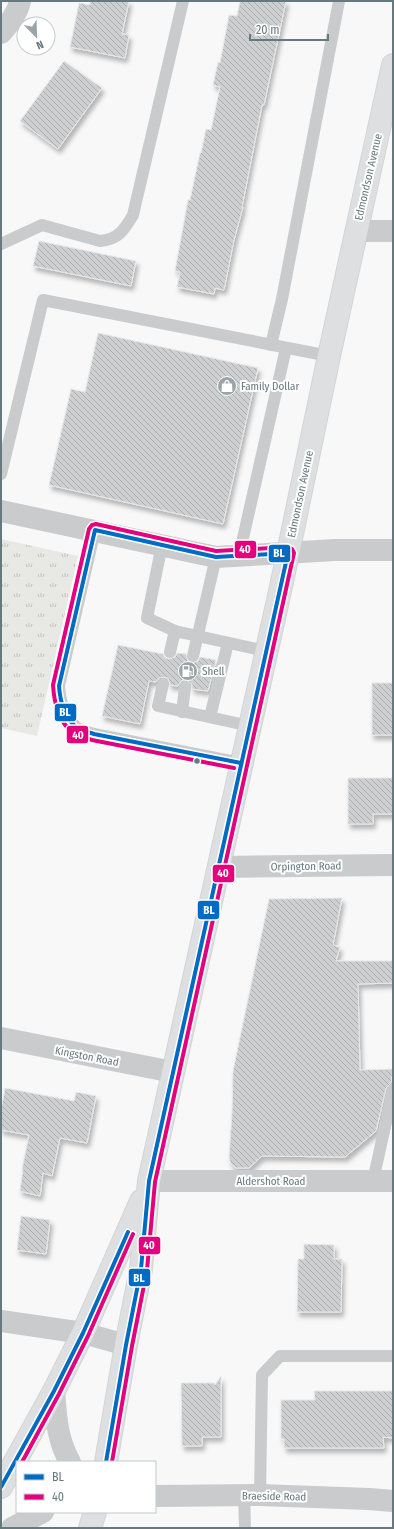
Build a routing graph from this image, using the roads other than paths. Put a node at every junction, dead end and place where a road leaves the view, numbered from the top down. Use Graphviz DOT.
graph roads {
  1 [pos="20,1"];
  2 [pos="182,1"];
  3 [pos="340,1"];
  4 [pos="1,32"];
  5 [pos="393,65"];
  6 [pos="356,231"];
  7 [pos="393,231"];
  8 [pos="1,244"];
  9 [pos="271,345"];
  10 [pos="286,348"];
  11 [pos="329,356"];
  12 [pos="1,474"];
  13 [pos="1,511"];
  14 [pos="95,530"];
  15 [pos="162,545"];
  16 [pos="393,550"];
  17 [pos="288,553"];
  18 [pos="240,556"];
  19 [pos="216,557"];
  20 [pos="175,631"];
  21 [pos="198,636"];
  22 [pos="228,642"];
  23 [pos="266,651"];
  24 [pos="170,652"];
  25 [pos="192,656"];
  26 [pos="163,684"];
  27 [pos="185,687"];
  28 [pos="182,712"];
  29 [pos="210,717"];
  30 [pos="250,726"];
  31 [pos="241,763"];
  32 [pos="393,865"];
  33 [pos="219,867"];
  34 [pos="1,1038"];
  35 [pos="173,1072"];
  36 [pos="393,1090"];
  37 [pos="149,1181"];
  38 [pos="383,1181"];
  39 [pos="1,1321"];
  40 [pos="83,1333"];
  41 [pos="126,1345"];
  42 [pos="393,1356"];
  43 [pos="54,1391"];
  44 [pos="69,1461"];
  45 [pos="106,1461"];
  46 [pos="1,1487"];
  47 [pos="252,1495"];
  48 [pos="156,1496"];
  49 [pos="393,1501"];
  50 [pos="41,1513"];
  51 [pos="95,1513"];
  52 [pos="12,1528"];
  53 [pos="90,1528"];
  54 [pos="245,1528"];
  1 -- 4 [label="street"];
  2 -- 8 [label="lane"];
  3 -- 9 [label="lane"];
  5 -- 6 [label="main road, Edmondson Avenue"];
  6 -- 7 [label="street"];
  6 -- 11 [label="main road, Edmondson Avenue"];
  9 -- 10 [label="lane"];
  9 -- 12 [label="lane"];
  10 -- 11 [label="lane"];
  10 -- 18 [label="lane"];
  11 -- 17 [label="main road, Edmondson Avenue"];
  13 -- 14 [label="street"];
  14 -- 15 [label="street"];
  14 -- 31 [label="lane"];
  15 -- 19 [label="street"];
  15 -- 20 [label="lane"];
  16 -- 17 [label="street"];
  17 -- 18 [label="street"];
  17 -- 23 [label="main road, Edmondson Avenue"];
  18 -- 19 [label="street"];
  19 -- 21 [label="lane"];
  20 -- 21 [label="lane"];
  20 -- 24 [label="lane"];
  21 -- 22 [label="lane"];
  21 -- 25 [label="lane"];
  22 -- 23 [label="lane"];
  22 -- 29 [label="lane"];
  23 -- 30 [label="main road, Edmondson Avenue"];
  26 -- 28 [label="lane"];
  27 -- 28 [label="lane"];
  28 -- 29 [label="lane"];
  29 -- 30 [label="lane"];
  30 -- 31 [label="main road, Edmondson Avenue"];
  31 -- 33 [label="main road, Edmondson Avenue"];
  32 -- 33 [label="street, Orpington Road"];
  33 -- 35 [label="main road, Edmondson Avenue"];
  34 -- 35 [label="street, Kingston Road"];
  35 -- 37 [label="main road, Edmondson Avenue"];
  36 -- 38 [label="lane"];
  37 -- 38 [label="street, Aldershot Road"];
  37 -- 40 [label="main road, Edmondson Avenue"];
  37 -- 41 [label="main road, Edmondson Avenue"];
  39 -- 40 [label="street"];
  40 -- 41 [label="street"];
  40 -- 43 [label="main road, Edmondson Avenue"];
  41 -- 45 [label="main road, Edmondson Avenue"];
  42 -- 47 [label="lane"];
  43 -- 44 [label="street"];
  43 -- 46 [label="main road, Edmondson Avenue"];
  47 -- 48 [label="street, Braeside Road"];
  47 -- 49 [label="street, Braeside Road"];
  47 -- 54 [label="lane"];
  50 -- 52 [label="street"];
  51 -- 53 [label="main road"];
}
